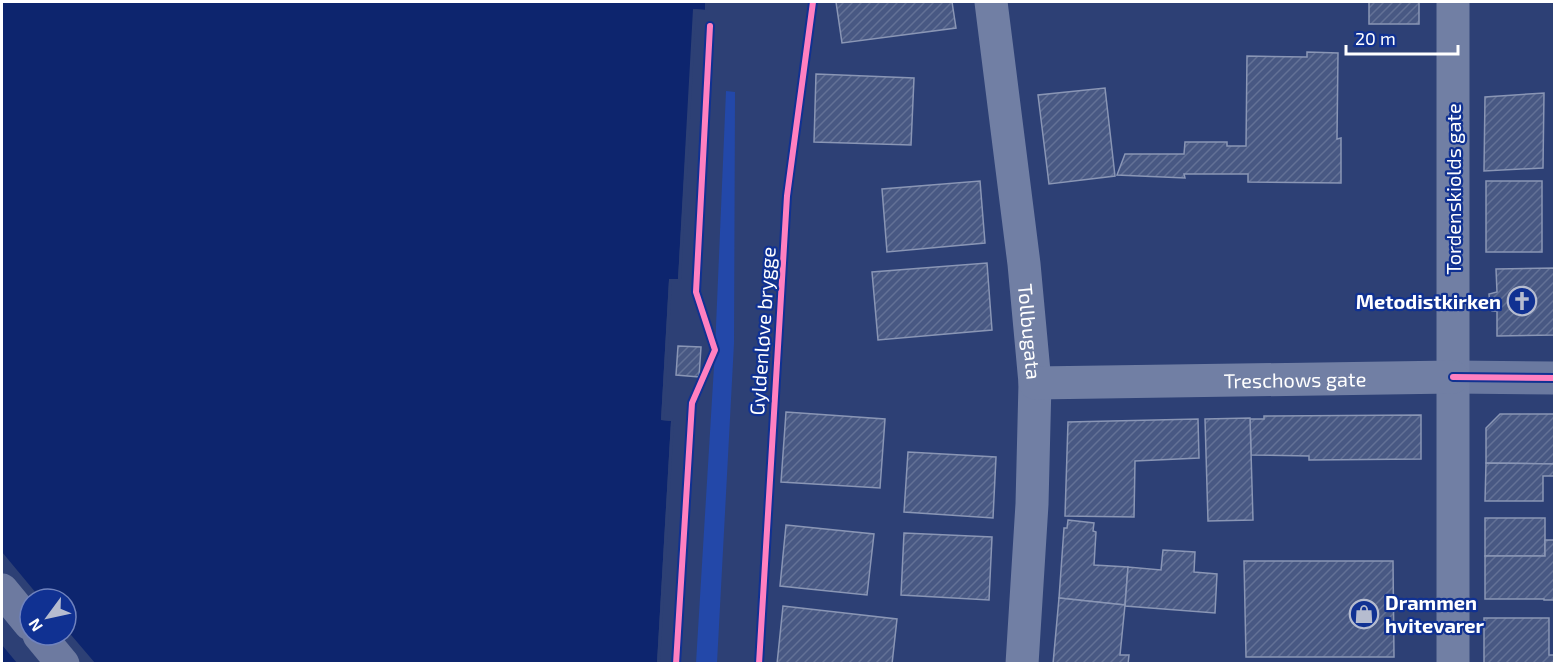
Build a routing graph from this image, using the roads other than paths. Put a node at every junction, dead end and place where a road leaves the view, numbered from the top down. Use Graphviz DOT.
graph roads {
  1 [pos="991,2"];
  2 [pos="1453,2"];
  3 [pos="1453,377"];
  4 [pos="1554,378"];
  5 [pos="1035,383"];
  6 [pos="2,590"];
  7 [pos="18,609"];
  8 [pos="49,647"];
  9 [pos="63,663"];
  10 [pos="1022,663"];
  11 [pos="1453,663"];
  1 -- 5 [label="main road, Tollbugata"];
  2 -- 3 [label="main road, Tordenskiolds gate"];
  3 -- 4 [label="street, Treschows gate"];
  3 -- 5 [label="main road, Treschows gate"];
  3 -- 11 [label="main road, Tordenskiolds gate"];
  5 -- 10 [label="main road, Tollbugata"];
  6 -- 7 [label="highway"];
  8 -- 9 [label="highway"];
}
